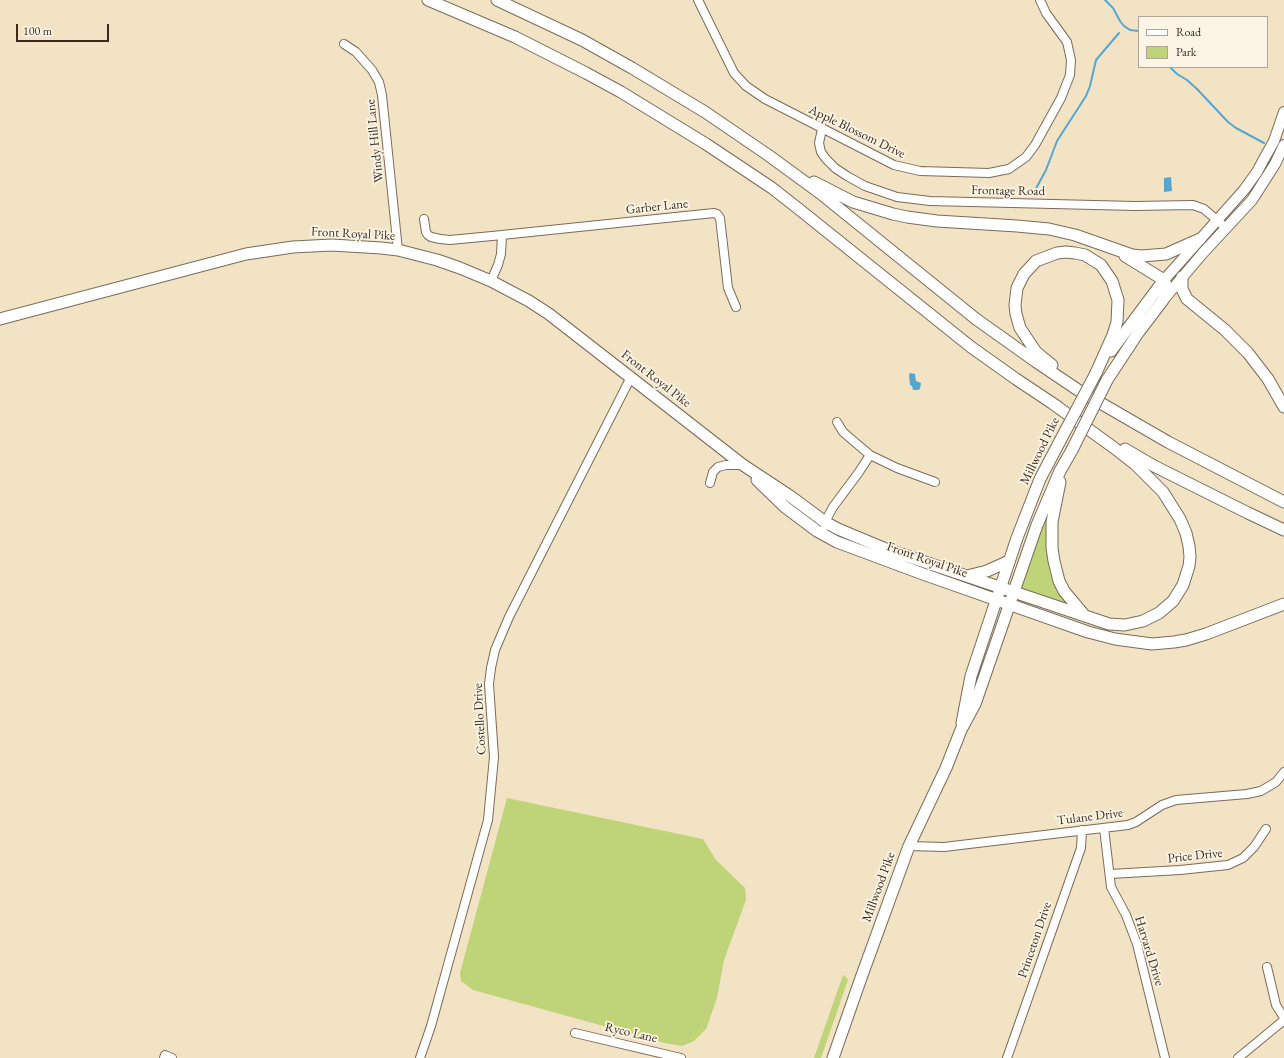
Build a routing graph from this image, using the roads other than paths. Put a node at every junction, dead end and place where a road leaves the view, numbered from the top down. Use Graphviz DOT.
graph roads {
  1 [pos="428,0"];
  2 [pos="497,0"];
  3 [pos="698,0"];
  4 [pos="1040,0"];
  5 [pos="344,44"];
  6 [pos="1284,112"];
  7 [pos="822,129"];
  8 [pos="1284,145"];
  9 [pos="768,154"];
  10 [pos="424,219"];
  11 [pos="1217,221"];
  12 [pos="1226,228"];
  13 [pos="502,235"];
  14 [pos="1200,239"];
  15 [pos="1107,247"];
  16 [pos="398,250"];
  17 [pos="1182,277"];
  18 [pos="1164,280"];
  19 [pos="491,281"];
  20 [pos="1163,300"];
  21 [pos="736,308"];
  22 [pos="0,319"];
  23 [pos="1096,373"];
  24 [pos="631,377"];
  25 [pos="1078,390"];
  26 [pos="1052,403"];
  27 [pos="1284,408"];
  28 [pos="837,422"];
  29 [pos="870,455"];
  30 [pos="1065,461"];
  31 [pos="743,465"];
  32 [pos="935,482"];
  33 [pos="710,483"];
  34 [pos="1284,502"];
  35 [pos="825,522"];
  36 [pos="1284,530"];
  37 [pos="824,535"];
  38 [pos="1009,561"];
  39 [pos="965,576"];
  40 [pos="1000,588"];
  41 [pos="1014,592"];
  42 [pos="996,599"];
  43 [pos="1010,604"];
  44 [pos="1284,604"];
  45 [pos="1086,617"];
  46 [pos="961,730"];
  47 [pos="1284,772"];
  48 [pos="1104,828"];
  49 [pos="1266,829"];
  50 [pos="1082,830"];
  51 [pos="909,846"];
  52 [pos="1110,874"];
  53 [pos="1267,967"];
  54 [pos="1284,1019"];
  55 [pos="575,1034"];
  56 [pos="420,1058"];
  57 [pos="681,1058"];
  58 [pos="833,1058"];
  59 [pos="1007,1058"];
  60 [pos="1165,1058"];
  61 [pos="1238,1058"];
  1 -- 26 [label="highway"];
  2 -- 9 [label="highway"];
  3 -- 7 [label="street, Apple Blossom Drive"];
  4 -- 7 [label="street, Apple Blossom Drive"];
  5 -- 16 [label="street, Windy Hill Lane"];
  6 -- 11 [label="main road, Millwood Pike"];
  7 -- 11 [label="street, Frontage Road"];
  8 -- 12 [label="main road, Millwood Pike"];
  9 -- 15 [label="highway"];
  9 -- 25 [label="highway"];
  10 -- 13 [label="street, Garber Lane"];
  11 -- 12 [label="street, Frontage Road"];
  11 -- 14 [label="main road, Millwood Pike"];
  12 -- 17 [label="main road, Millwood Pike"];
  13 -- 19 [label="street"];
  13 -- 21 [label="street, Garber Lane"];
  14 -- 15 [label="highway"];
  14 -- 18 [label="main road, Millwood Pike"];
  15 -- 18 [label="highway"];
  16 -- 19 [label="highway, Front Royal Pike"];
  16 -- 22 [label="highway, Front Royal Pike"];
  17 -- 20 [label="main road, Millwood Pike"];
  17 -- 27 [label="highway"];
  18 -- 20 [label="highway"];
  18 -- 23 [label="highway, Millwood Pike"];
  19 -- 24 [label="highway, Front Royal Pike"];
  20 -- 30 [label="highway, Millwood Pike, bridge"];
  23 -- 25 [label="highway"];
  23 -- 38 [label="highway, Millwood Pike, bridge"];
  24 -- 31 [label="highway, Front Royal Pike"];
  24 -- 56 [label="street, Costello Drive"];
  25 -- 34 [label="highway"];
  26 -- 36 [label="highway"];
  26 -- 45 [label="highway, Front Royal Pike"];
  28 -- 29 [label="street"];
  29 -- 32 [label="street"];
  29 -- 35 [label="street"];
  30 -- 41 [label="highway, Millwood Pike"];
  30 -- 45 [label="highway"];
  31 -- 33 [label="street"];
  31 -- 35 [label="highway, Front Royal Pike"];
  31 -- 37 [label="highway, Front Royal Pike"];
  35 -- 37 [label="street"];
  35 -- 39 [label="highway, Front Royal Pike"];
  37 -- 42 [label="highway, Front Royal Pike"];
  38 -- 39 [label="highway"];
  38 -- 40 [label="highway, Millwood Pike"];
  39 -- 40 [label="highway, Front Royal Pike"];
  40 -- 41 [label="highway, Front Royal Pike"];
  40 -- 42 [label="highway, Millwood Pike"];
  41 -- 43 [label="highway, Millwood Pike"];
  41 -- 45 [label="highway, Front Royal Pike"];
  42 -- 43 [label="highway, Front Royal Pike"];
  42 -- 46 [label="highway, Millwood Pike"];
  43 -- 44 [label="highway, Front Royal Pike"];
  43 -- 46 [label="highway, Millwood Pike"];
  46 -- 51 [label="highway, Millwood Pike"];
  47 -- 48 [label="street, Tulane Drive"];
  48 -- 50 [label="street, Tulane Drive"];
  48 -- 52 [label="street, Harvard Drive"];
  49 -- 52 [label="street, Price Drive"];
  50 -- 51 [label="street, Tulane Drive"];
  50 -- 59 [label="street, Princeton Drive"];
  51 -- 58 [label="highway, Millwood Pike"];
  52 -- 60 [label="street, Harvard Drive"];
  53 -- 54 [label="street"];
  54 -- 61 [label="street"];
  55 -- 57 [label="street, Ryco Lane"];
}
